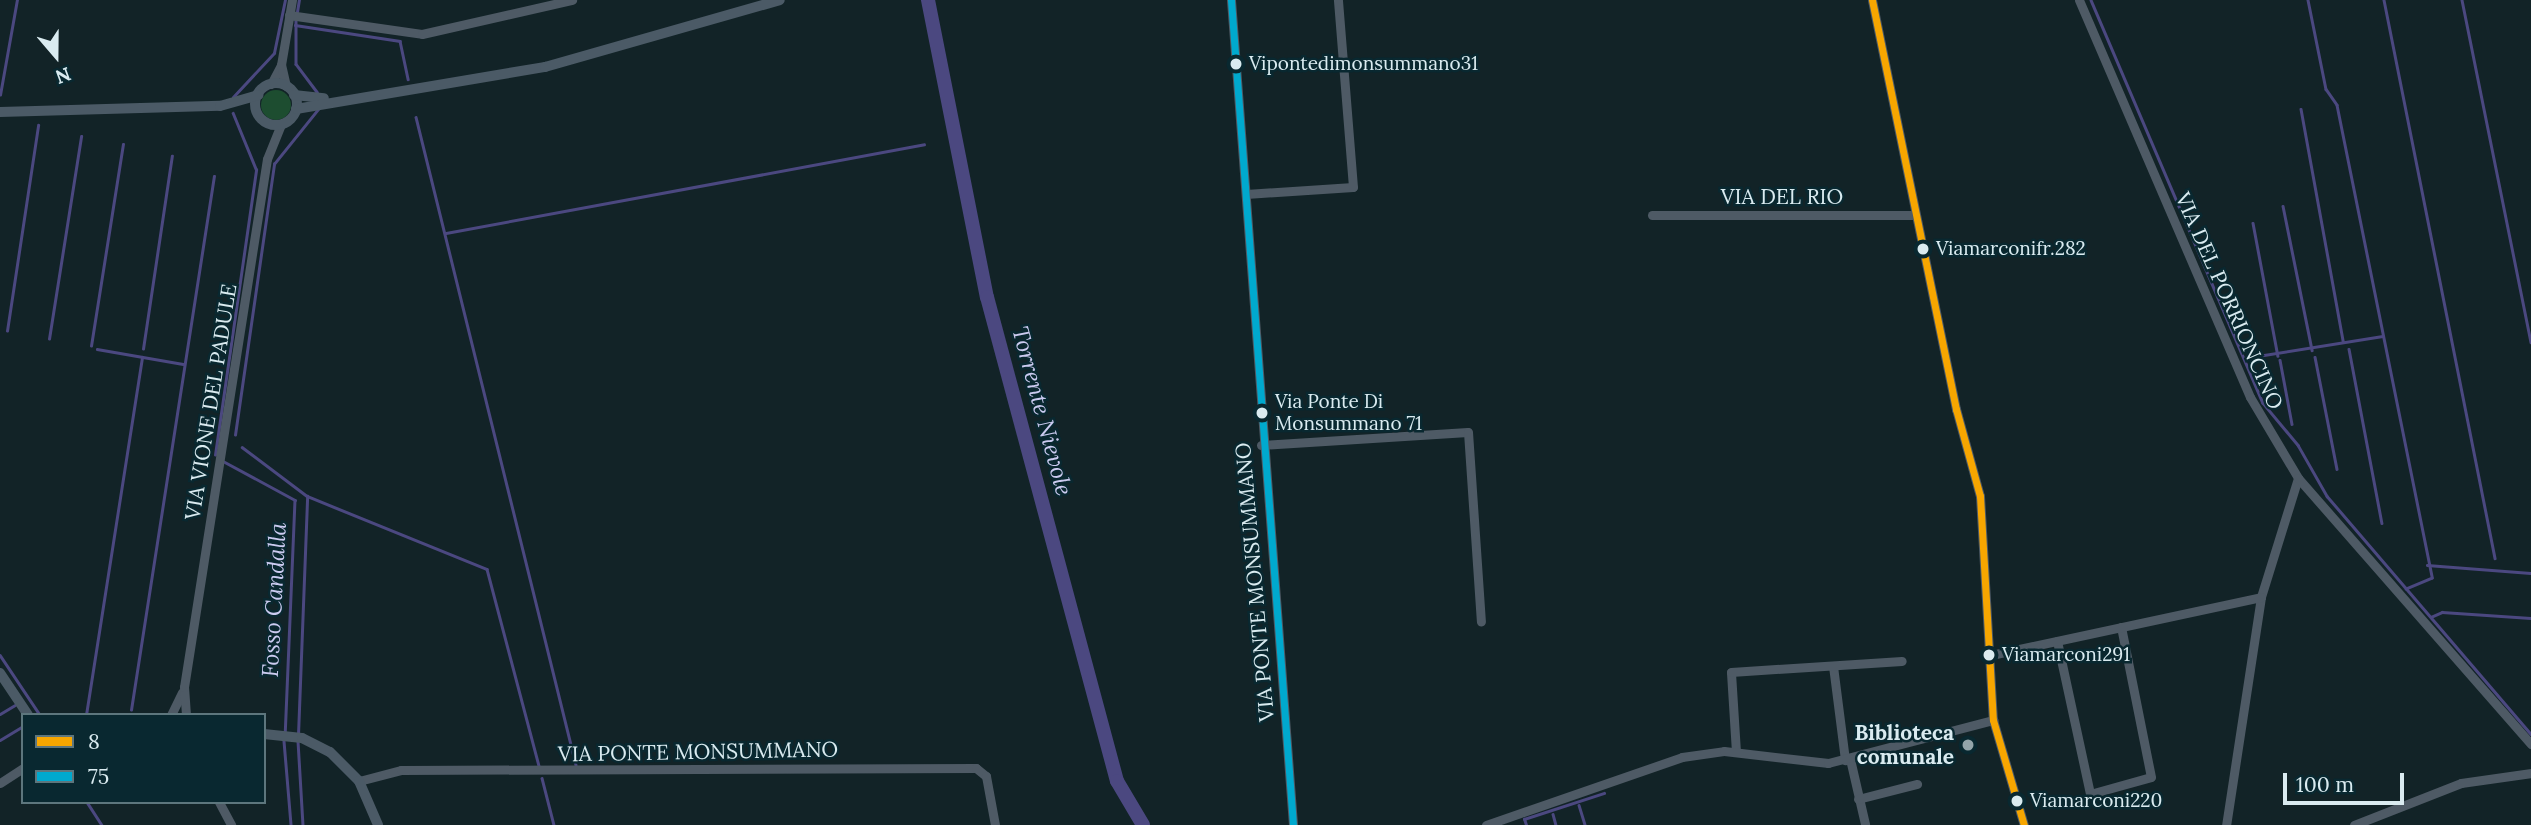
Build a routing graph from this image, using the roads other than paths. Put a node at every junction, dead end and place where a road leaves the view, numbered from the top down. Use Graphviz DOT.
graph roads {
  1 [pos="292,0"];
  2 [pos="572,0"];
  3 [pos="780,0"];
  4 [pos="1231,0"];
  5 [pos="1338,0"];
  6 [pos="1871,0"];
  7 [pos="2078,0"];
  8 [pos="289,15"];
  9 [pos="281,65"];
  10 [pos="271,85"];
  11 [pos="290,91"];
  12 [pos="258,95"];
  13 [pos="338,98"];
  14 [pos="220,106"];
  15 [pos="296,109"];
  16 [pos="0,112"];
  17 [pos="258,115"];
  18 [pos="281,124"];
  19 [pos="1246,194"];
  20 [pos="1651,215"];
  21 [pos="1914,215"];
  22 [pos="1261,445"];
  23 [pos="2298,478"];
  24 [pos="2262,597"];
  25 [pos="1481,622"];
  26 [pos="2121,627"];
  27 [pos="2057,641"];
  28 [pos="1991,655"];
  29 [pos="1902,662"];
  30 [pos="1833,666"];
  31 [pos="0,673"];
  32 [pos="184,687"];
  33 [pos="27,713"];
  34 [pos="172,713"];
  35 [pos="186,713"];
  36 [pos="1993,720"];
  37 [pos="266,734"];
  38 [pos="2531,744"];
  39 [pos="1736,752"];
  40 [pos="1847,759"];
  41 [pos="21,769"];
  42 [pos="2531,773"];
  43 [pos="359,781"];
  44 [pos="0,783"];
  45 [pos="1917,784"];
  46 [pos="1858,799"];
  47 [pos="220,804"];
  48 [pos="1865,824"];
  49 [pos="231,825"];
  50 [pos="378,825"];
  51 [pos="995,825"];
  52 [pos="1293,825"];
  53 [pos="1486,825"];
  54 [pos="2024,825"];
  55 [pos="2226,825"];
  56 [pos="2354,825"];
  1 -- 8 [label="street"];
  2 -- 8 [label="street"];
  3 -- 13 [label="main road"];
  4 -- 19 [label="street, VIA PONTE MONSUMMANO"];
  5 -- 19 [label="street"];
  6 -- 21 [label="street"];
  7 -- 23 [label="street, VIA DEL PORRIONCINO"];
  8 -- 9 [label="street"];
  9 -- 10 [label="street"];
  9 -- 11 [label="street"];
  10 -- 11 [label="main road"];
  10 -- 12 [label="main road"];
  11 -- 13 [label="main road"];
  11 -- 15 [label="main road"];
  12 -- 14 [label="main road"];
  12 -- 17 [label="main road"];
  13 -- 15 [label="main road"];
  14 -- 16 [label="main road"];
  14 -- 17 [label="main road"];
  15 -- 18 [label="main road"];
  17 -- 18 [label="main road"];
  18 -- 32 [label="street, VIA VIONE DEL PADULE"];
  19 -- 22 [label="street, VIA PONTE MONSUMMANO"];
  20 -- 21 [label="street, VIA DEL RIO"];
  21 -- 28 [label="street"];
  22 -- 25 [label="street"];
  22 -- 52 [label="street, VIA PONTE MONSUMMANO"];
  23 -- 24 [label="street"];
  23 -- 38 [label="street, VIA DEL PORRIONCINO"];
  24 -- 26 [label="street"];
  24 -- 55 [label="street"];
  26 -- 27 [label="street"];
  26 -- 27 [label="street"];
  27 -- 28 [label="street"];
  28 -- 36 [label="street"];
  29 -- 30 [label="street"];
  30 -- 39 [label="street"];
  30 -- 40 [label="street"];
  31 -- 33 [label="main road"];
  32 -- 34 [label="street"];
  32 -- 35 [label="street"];
  36 -- 40 [label="street"];
  36 -- 54 [label="street"];
  37 -- 43 [label="main road"];
  39 -- 40 [label="street"];
  39 -- 53 [label="street"];
  40 -- 46 [label="street"];
  41 -- 44 [label="street"];
  42 -- 56 [label="street"];
  43 -- 50 [label="main road"];
  43 -- 51 [label="street, VIA PONTE MONSUMMANO"];
  45 -- 46 [label="street"];
  46 -- 48 [label="street"];
  47 -- 49 [label="street"];
}
